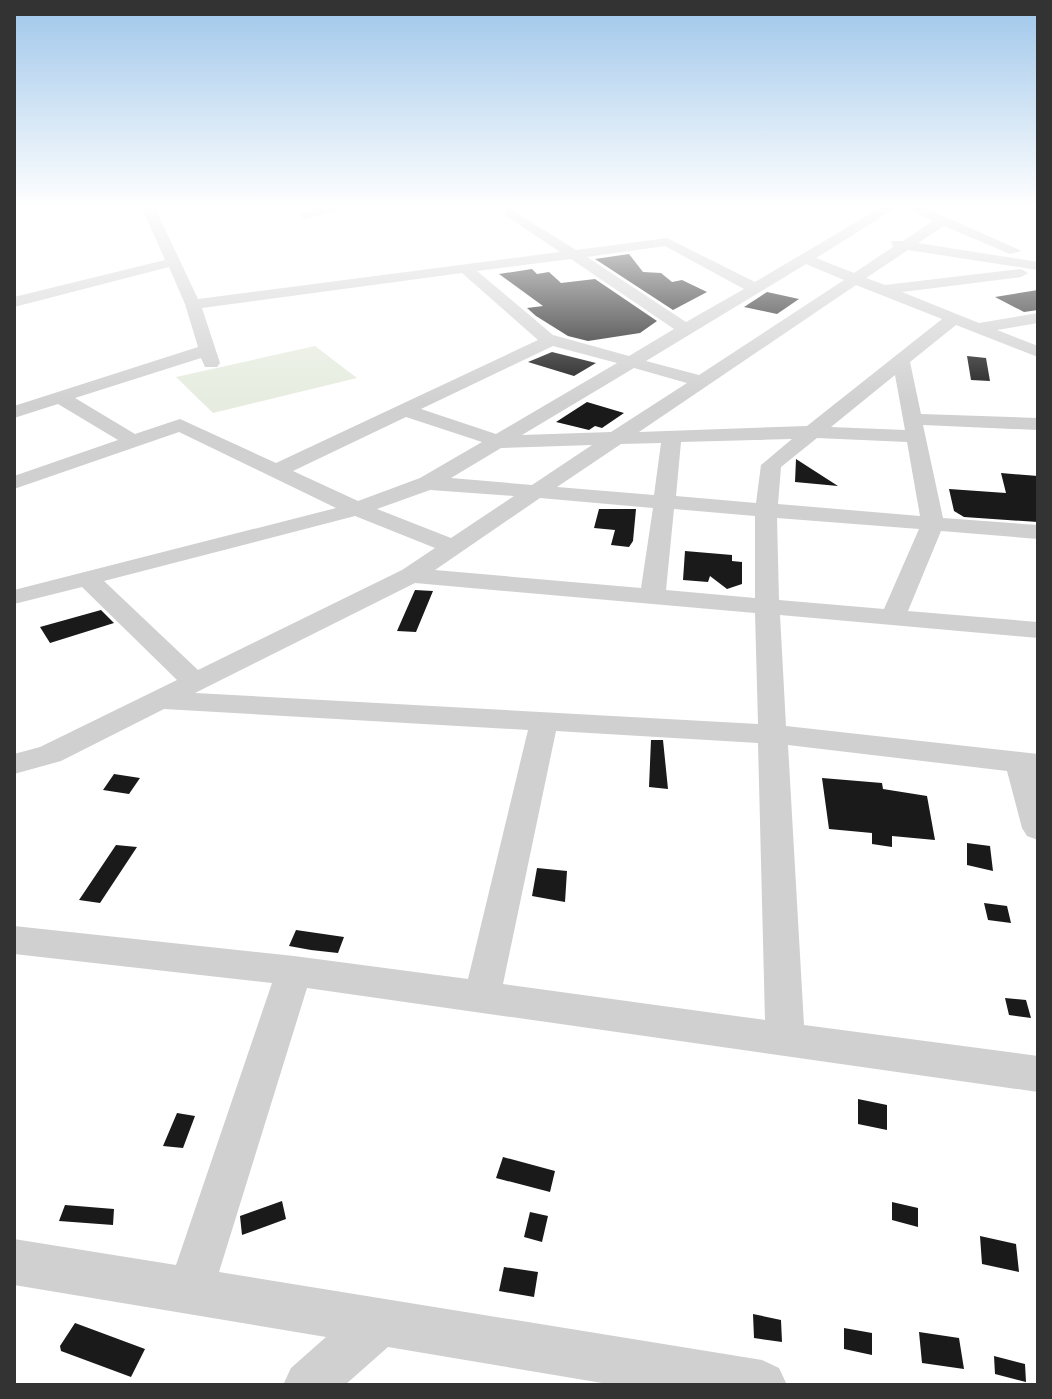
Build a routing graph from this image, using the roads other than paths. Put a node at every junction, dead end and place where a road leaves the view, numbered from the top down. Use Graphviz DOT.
graph roads {
  1 [pos="128,273"];
  2 [pos="178,273"];
  3 [pos="425,273"];
  4 [pos="471,273"];
  5 [pos="600,273"];
  6 [pos="726,273"];
  7 [pos="780,273"];
  8 [pos="839,273"];
  9 [pos="862,273"];
  10 [pos="992,273"];
  11 [pos="853,279"];
  12 [pos="754,288"];
  13 [pos="881,291"];
  14 [pos="14,302"];
  15 [pos="193,304"];
  16 [pos="1038,318"];
  17 [pos="953,319"];
  18 [pos="976,328"];
  19 [pos="685,329"];
  20 [pos="552,340"];
  21 [pos="1038,352"];
  22 [pos="901,361"];
  23 [pos="632,363"];
  24 [pos="701,381"];
  25 [pos="60,397"];
  26 [pos="405,410"];
  27 [pos="14,412"];
  28 [pos="1038,424"];
  29 [pos="914,428"];
  30 [pos="811,432"];
  31 [pos="672,438"];
  32 [pos="613,440"];
  33 [pos="133,441"];
  34 [pos="501,442"];
  35 [pos="276,471"];
  36 [pos="14,483"];
  37 [pos="428,483"];
  38 [pos="536,491"];
  39 [pos="666,503"];
  40 [pos="357,509"];
  41 [pos="766,511"];
  42 [pos="933,524"];
  43 [pos="1038,532"];
  44 [pos="453,547"];
  45 [pos="411,575"];
  46 [pos="88,579"];
  47 [pos="653,594"];
  48 [pos="14,597"];
  49 [pos="767,605"];
  50 [pos="893,617"];
  51 [pos="1038,630"];
  52 [pos="195,682"];
  53 [pos="160,700"];
  54 [pos="544,721"];
  55 [pos="772,734"];
  56 [pos="1029,763"];
  57 [pos="14,764"];
  58 [pos="1038,828"];
  59 [pos="14,940"];
  60 [pos="294,971"];
  61 [pos="482,997"];
  62 [pos="785,1038"];
  63 [pos="1038,1074"];
  64 [pos="14,1262"];
  65 [pos="190,1292"];
  66 [pos="379,1323"];
  67 [pos="308,1385"];
  68 [pos="762,1385"];
  1 -- 14 [label="street"];
  2 -- 15 [label="street"];
  3 -- 15 [label="street"];
  4 -- 20 [label="street"];
  5 -- 19 [label="street"];
  6 -- 12 [label="street"];
  7 -- 12 [label="street"];
  8 -- 11 [label="street"];
  9 -- 11 [label="street"];
  10 -- 13 [label="street"];
  11 -- 13 [label="street"];
  11 -- 24 [label="street"];
  12 -- 19 [label="street"];
  13 -- 17 [label="street"];
  15 -- 25 [label="street"];
  16 -- 18 [label="street"];
  17 -- 18 [label="street"];
  17 -- 22 [label="street"];
  18 -- 21 [label="street"];
  19 -- 23 [label="street"];
  20 -- 23 [label="street"];
  20 -- 26 [label="street"];
  22 -- 29 [label="street"];
  22 -- 30 [label="street"];
  23 -- 24 [label="street"];
  23 -- 34 [label="street"];
  24 -- 32 [label="street"];
  25 -- 27 [label="street"];
  25 -- 33 [label="street"];
  26 -- 34 [label="street"];
  26 -- 35 [label="street"];
  28 -- 29 [label="street"];
  29 -- 30 [label="street"];
  29 -- 42 [label="street"];
  30 -- 31 [label="street"];
  30 -- 41 [label="street"];
  31 -- 32 [label="street"];
  31 -- 39 [label="street"];
  32 -- 34 [label="street"];
  32 -- 38 [label="street"];
  33 -- 35 [label="street"];
  33 -- 36 [label="street"];
  34 -- 37 [label="street"];
  35 -- 40 [label="street"];
  37 -- 38 [label="street"];
  37 -- 40 [label="street"];
  38 -- 39 [label="street"];
  38 -- 44 [label="street"];
  39 -- 41 [label="street"];
  39 -- 47 [label="street"];
  40 -- 44 [label="street"];
  40 -- 46 [label="street"];
  41 -- 42 [label="street"];
  41 -- 49 [label="street"];
  42 -- 43 [label="street"];
  42 -- 50 [label="street"];
  44 -- 45 [label="street"];
  45 -- 47 [label="street"];
  45 -- 52 [label="street"];
  46 -- 48 [label="street"];
  46 -- 52 [label="street"];
  47 -- 49 [label="street"];
  49 -- 50 [label="street"];
  49 -- 55 [label="street"];
  50 -- 51 [label="street"];
  52 -- 53 [label="street"];
  53 -- 54 [label="street"];
  53 -- 57 [label="street"];
  54 -- 55 [label="street"];
  54 -- 61 [label="street"];
  55 -- 56 [label="street"];
  55 -- 62 [label="street"];
  56 -- 58 [label="street"];
  59 -- 60 [label="street"];
  60 -- 61 [label="street"];
  60 -- 65 [label="street"];
  61 -- 62 [label="street"];
  62 -- 63 [label="street"];
  64 -- 65 [label="street"];
  65 -- 66 [label="street"];
  66 -- 67 [label="street"];
  66 -- 68 [label="street"];
}
